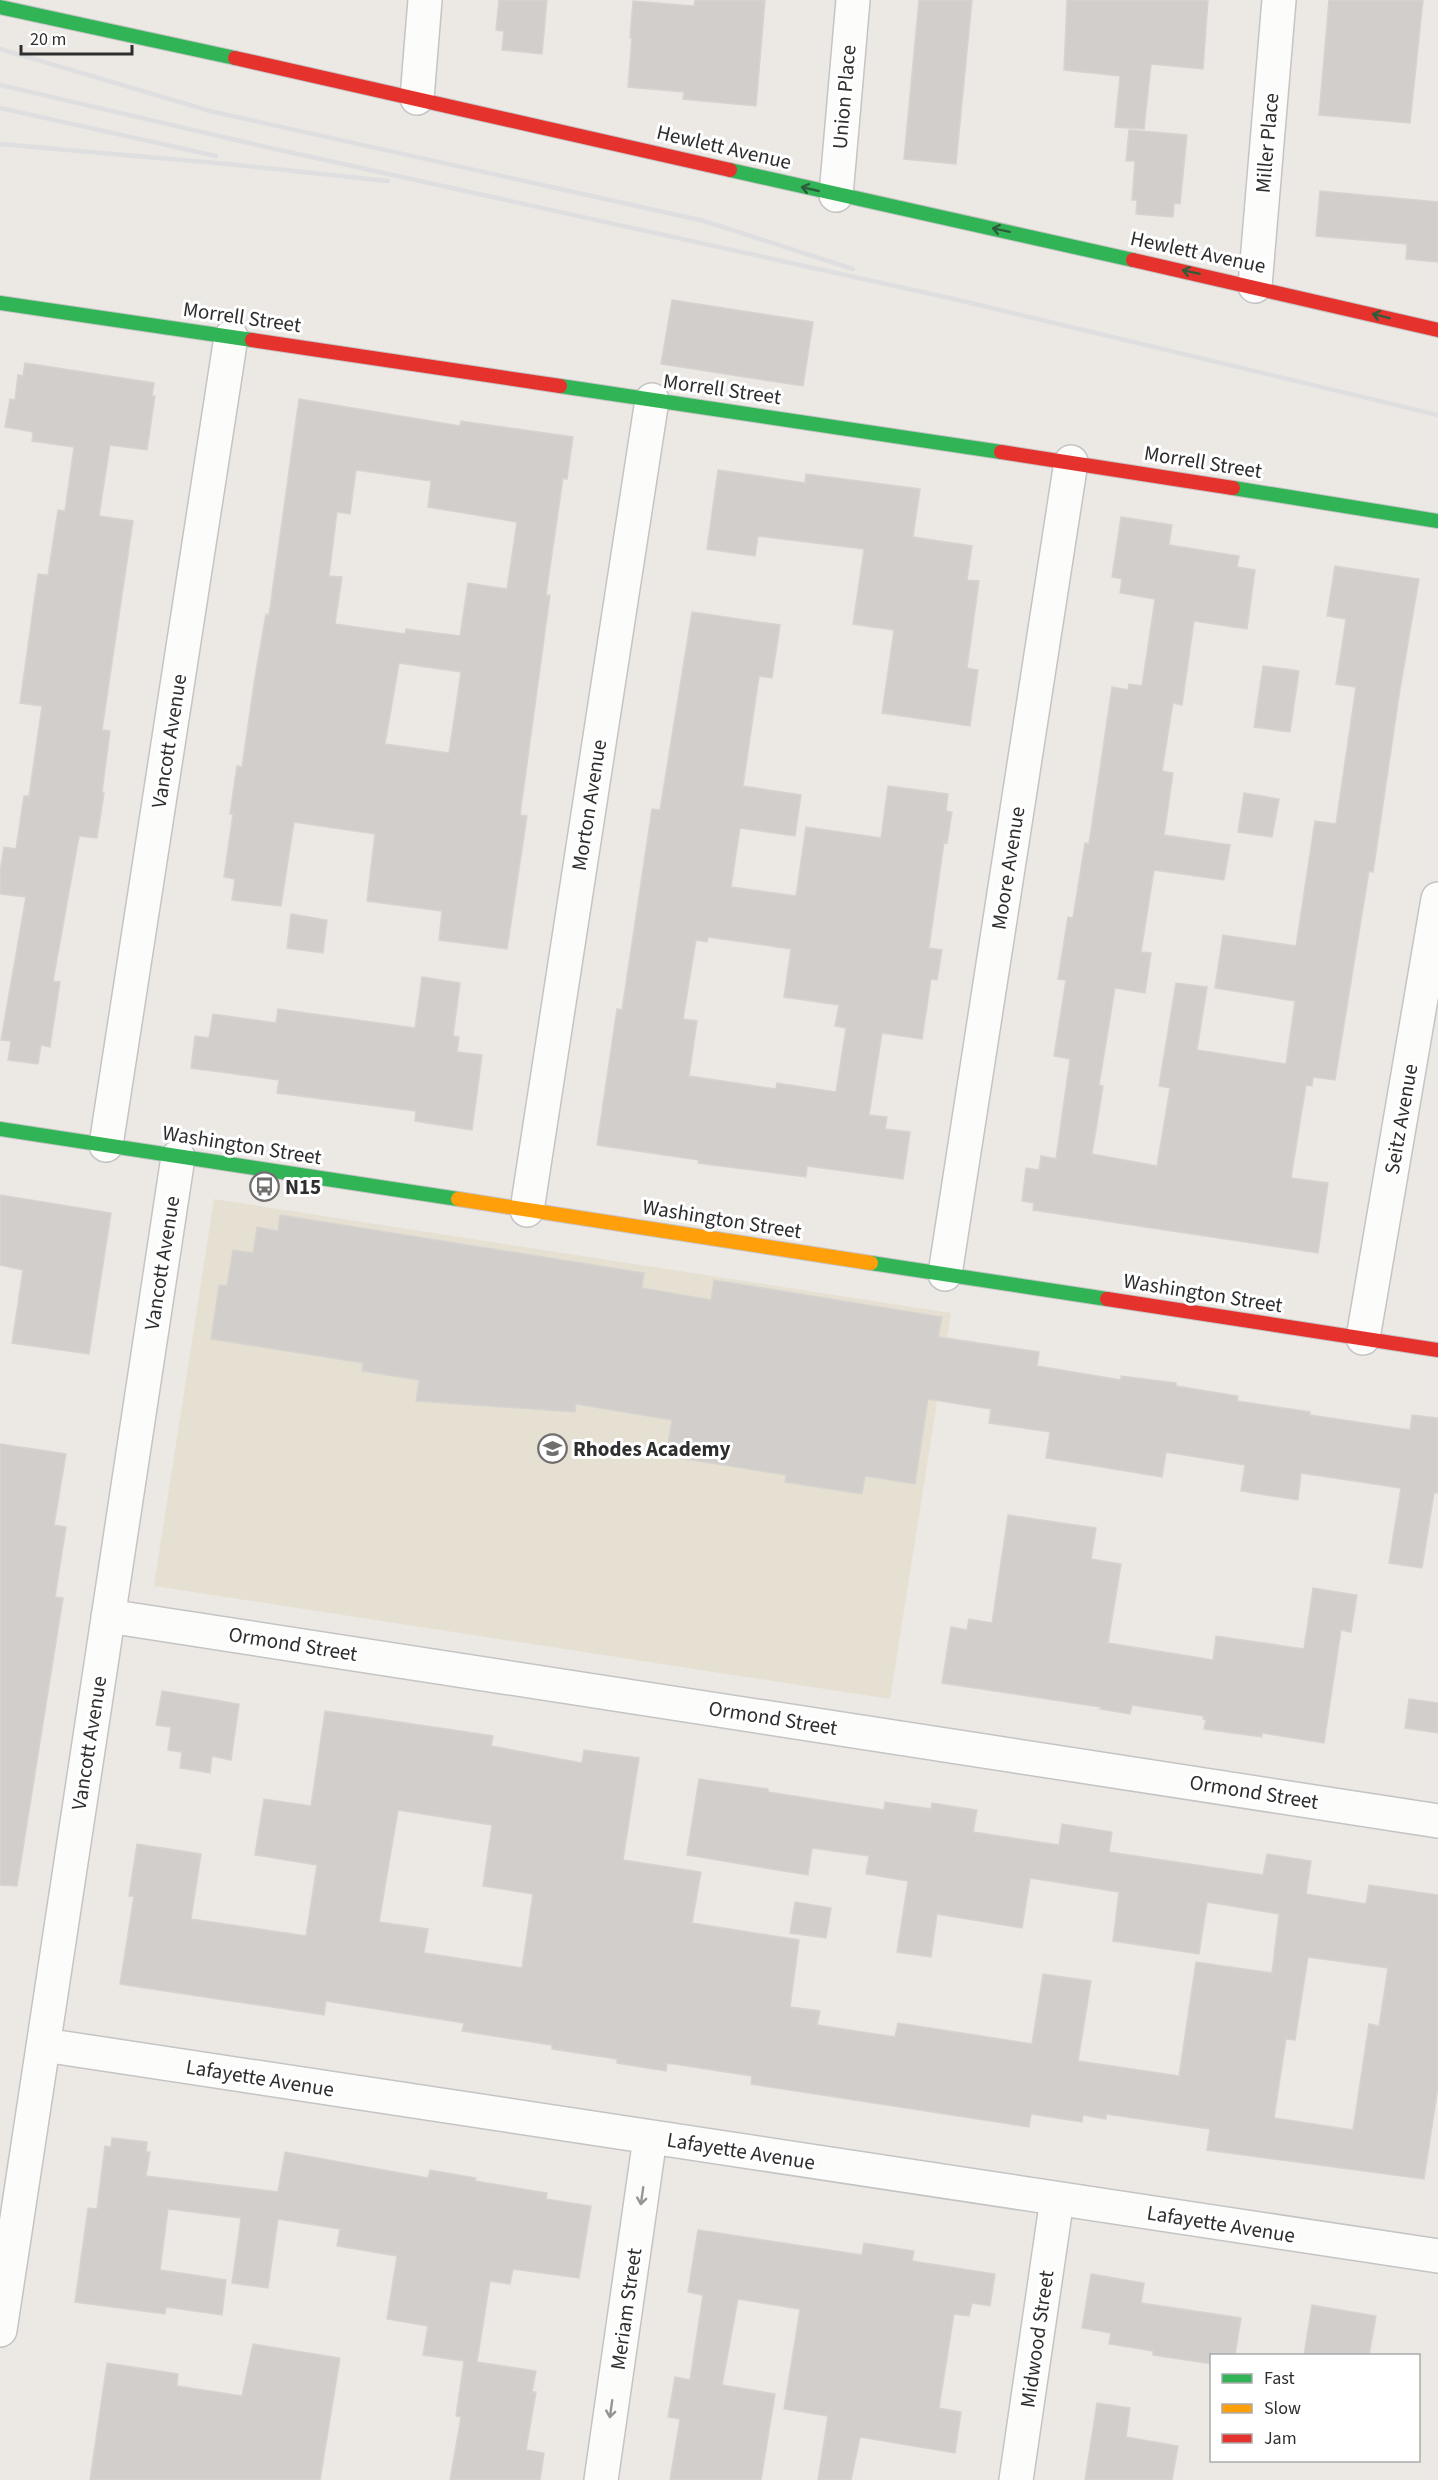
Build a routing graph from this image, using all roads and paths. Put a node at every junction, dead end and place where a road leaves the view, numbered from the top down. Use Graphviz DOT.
graph roads {
  1 [pos="426,0"];
  2 [pos="853,0"];
  3 [pos="1279,0"];
  4 [pos="0,7"];
  5 [pos="417,98"];
  6 [pos="836,195"];
  7 [pos="1255,286"];
  8 [pos="0,303"];
  9 [pos="1438,330"];
  10 [pos="231,337"];
  11 [pos="652,400"];
  12 [pos="1071,462"];
  13 [pos="1438,521"];
  14 [pos="1438,899"];
  15 [pos="0,1129"];
  16 [pos="106,1145"];
  17 [pos="178,1157"];
  18 [pos="527,1210"];
  19 [pos="945,1274"];
  20 [pos="1363,1338"];
  21 [pos="1438,1350"];
  22 [pos="108,1616"];
  23 [pos="1438,1821"];
  24 [pos="44,2045"];
  25 [pos="650,2138"];
  26 [pos="1057,2199"];
  27 [pos="1438,2256"];
  28 [pos="0,2330"];
  29 [pos="602,2480"];
  30 [pos="1016,2480"];
  1 -- 5 [label="street"];
  2 -- 6 [label="street, Union Place"];
  3 -- 7 [label="street, Miller Place"];
  4 -- 5 [label="street, Hewlett Avenue"];
  6 -- 5 [label="street, Hewlett Avenue, one-way"];
  7 -- 6 [label="street, Hewlett Avenue, one-way"];
  9 -- 7 [label="street, Hewlett Avenue, one-way"];
  8 -- 10 [label="street, Morrell Street"];
  10 -- 11 [label="street, Morrell Street"];
  10 -- 16 [label="street, Vancott Avenue"];
  11 -- 12 [label="street, Morrell Street"];
  11 -- 18 [label="street, Morton Avenue"];
  12 -- 13 [label="street, Morrell Street"];
  12 -- 19 [label="street, Moore Avenue"];
  14 -- 20 [label="street, Seitz Avenue"];
  15 -- 16 [label="street, Washington Street"];
  16 -- 17 [label="street, Washington Street"];
  17 -- 18 [label="street, Washington Street"];
  17 -- 22 [label="street, Vancott Avenue"];
  18 -- 19 [label="street, Washington Street"];
  19 -- 20 [label="street, Washington Street"];
  20 -- 21 [label="street, Washington Street"];
  22 -- 23 [label="street, Ormond Street"];
  22 -- 24 [label="street, Vancott Avenue"];
  24 -- 25 [label="street, Lafayette Avenue"];
  24 -- 28 [label="street, Vancott Avenue"];
  25 -- 26 [label="street, Lafayette Avenue"];
  25 -- 29 [label="street, Meriam Street, one-way"];
  26 -- 27 [label="street, Lafayette Avenue"];
  26 -- 30 [label="street, Midwood Street"];
}
